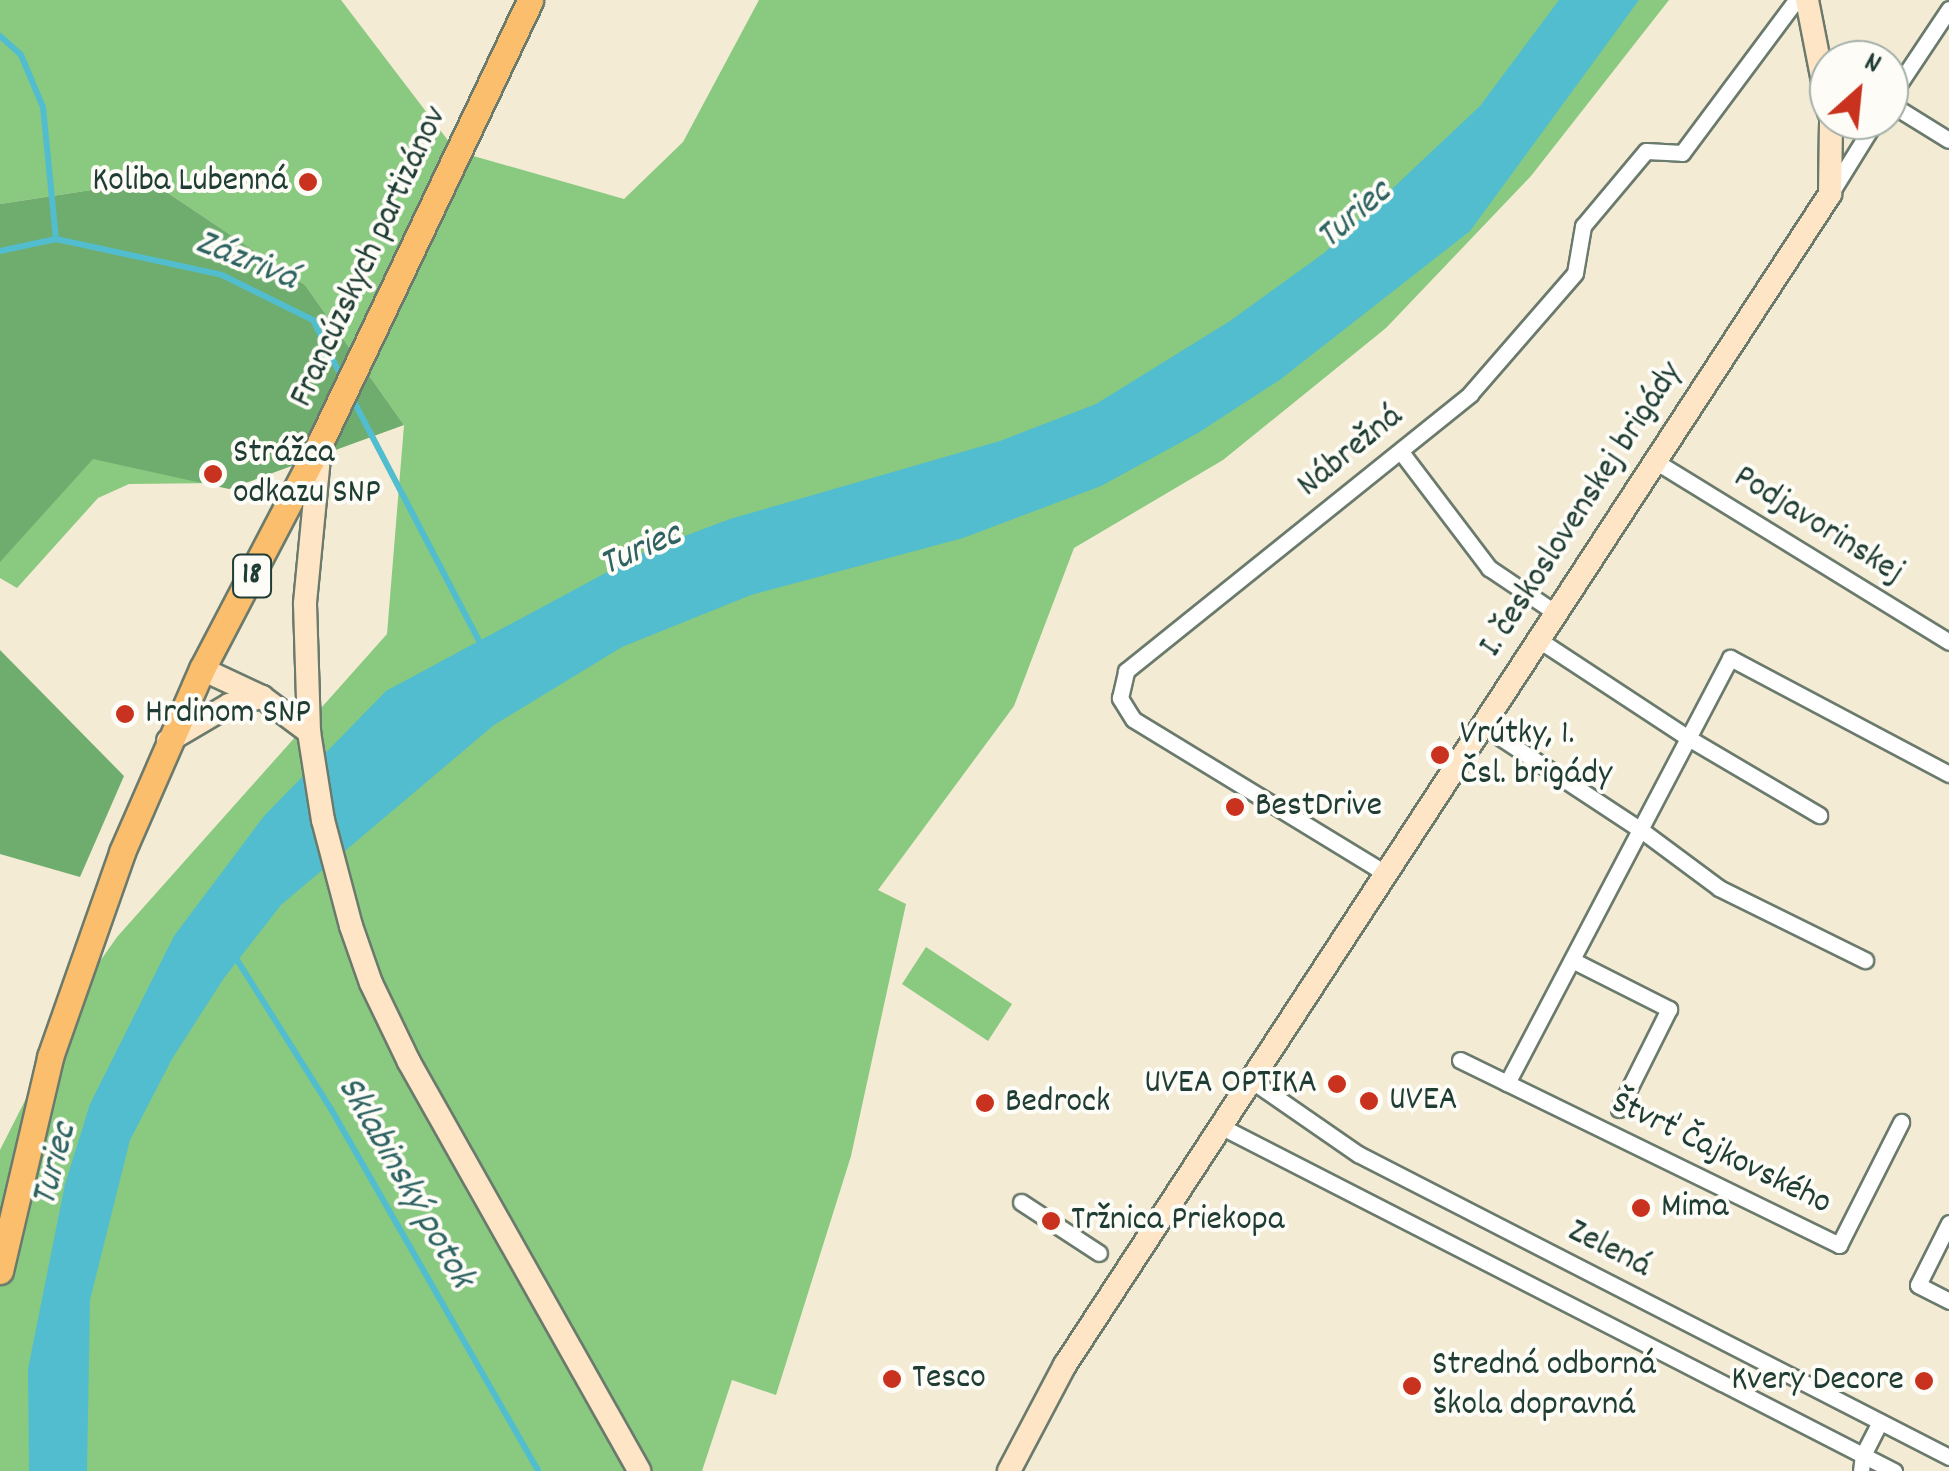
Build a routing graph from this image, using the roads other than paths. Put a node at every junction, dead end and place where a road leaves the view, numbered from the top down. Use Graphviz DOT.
graph roads {
  1 [pos="530,0"];
  2 [pos="1796,0"];
  3 [pos="1807,0"];
  4 [pos="1949,9"];
  5 [pos="1818,40"];
  6 [pos="1909,70"];
  7 [pos="1909,114"];
  8 [pos="1831,140"];
  9 [pos="1864,140"];
  10 [pos="1949,140"];
  11 [pos="1830,194"];
  12 [pos="320,443"];
  13 [pos="1401,452"];
  14 [pos="1656,460"];
  15 [pos="1556,613"];
  16 [pos="1538,640"];
  17 [pos="1949,642"];
  18 [pos="202,669"];
  19 [pos="262,697"];
  20 [pos="1482,726"];
  21 [pos="1690,739"];
  22 [pos="168,741"];
  23 [pos="311,742"];
  24 [pos="1949,774"];
  25 [pos="1819,815"];
  26 [pos="1642,830"];
  27 [pos="1385,873"];
  28 [pos="1572,960"];
  29 [pos="1866,960"];
  30 [pos="1460,1060"];
  31 [pos="1252,1080"];
  32 [pos="1507,1083"];
  33 [pos="1619,1109"];
  34 [pos="1901,1122"];
  35 [pos="1222,1127"];
  36 [pos="1021,1202"];
  37 [pos="1949,1223"];
  38 [pos="1099,1253"];
  39 [pos="0,1270"];
  40 [pos="1949,1302"];
  41 [pos="1880,1422"];
  42 [pos="1949,1457"];
  43 [pos="1862,1463"];
  44 [pos="639,1471"];
  45 [pos="1009,1471"];
  46 [pos="1894,1471"];
  1 -- 12 [label="main road, Francúzskych partizánov / 18"];
  2 -- 13 [label="street, Nábrežná"];
  3 -- 5 [label="street"];
  4 -- 6 [label="street"];
  7 -- 10 [label="street"];
  8 -- 11 [label="street"];
  9 -- 11 [label="street, I. československej brigády"];
  11 -- 14 [label="street, I. československej brigády"];
  12 -- 18 [label="main road, Francúzskych partizánov / 18"];
  12 -- 23 [label="street"];
  13 -- 15 [label="street"];
  13 -- 27 [label="street, Nábrežná"];
  14 -- 15 [label="street, I. československej brigády"];
  14 -- 17 [label="street, Podjavorinskej"];
  15 -- 16 [label="street, I. československej brigády"];
  16 -- 20 [label="street, I. československej brigády"];
  16 -- 21 [label="street"];
  18 -- 19 [label="street"];
  18 -- 22 [label="main road, Francúzskych partizánov / 18"];
  19 -- 22 [label="street"];
  19 -- 23 [label="street"];
  20 -- 26 [label="street"];
  20 -- 27 [label="street, I. československej brigády"];
  21 -- 24 [label="street"];
  21 -- 25 [label="street"];
  21 -- 26 [label="street"];
  22 -- 39 [label="main road, Francúzskych partizánov / 18"];
  23 -- 44 [label="street"];
  26 -- 28 [label="street"];
  26 -- 29 [label="street"];
  27 -- 31 [label="street, I. československej brigády"];
  28 -- 32 [label="street"];
  28 -- 33 [label="street, Štvrť Čajkovského"];
  30 -- 32 [label="street, Štvrť Čajkovského"];
  31 -- 35 [label="street, I. československej brigády"];
  31 -- 41 [label="street, Zelená"];
  32 -- 34 [label="street, Štvrť Čajkovského"];
  35 -- 43 [label="street, Zelená"];
  35 -- 45 [label="street, I. československej brigády"];
  36 -- 38 [label="street"];
  37 -- 40 [label="street"];
  41 -- 42 [label="street, Zelená"];
  41 -- 43 [label="street"];
  43 -- 46 [label="street, Zelená"];
}
